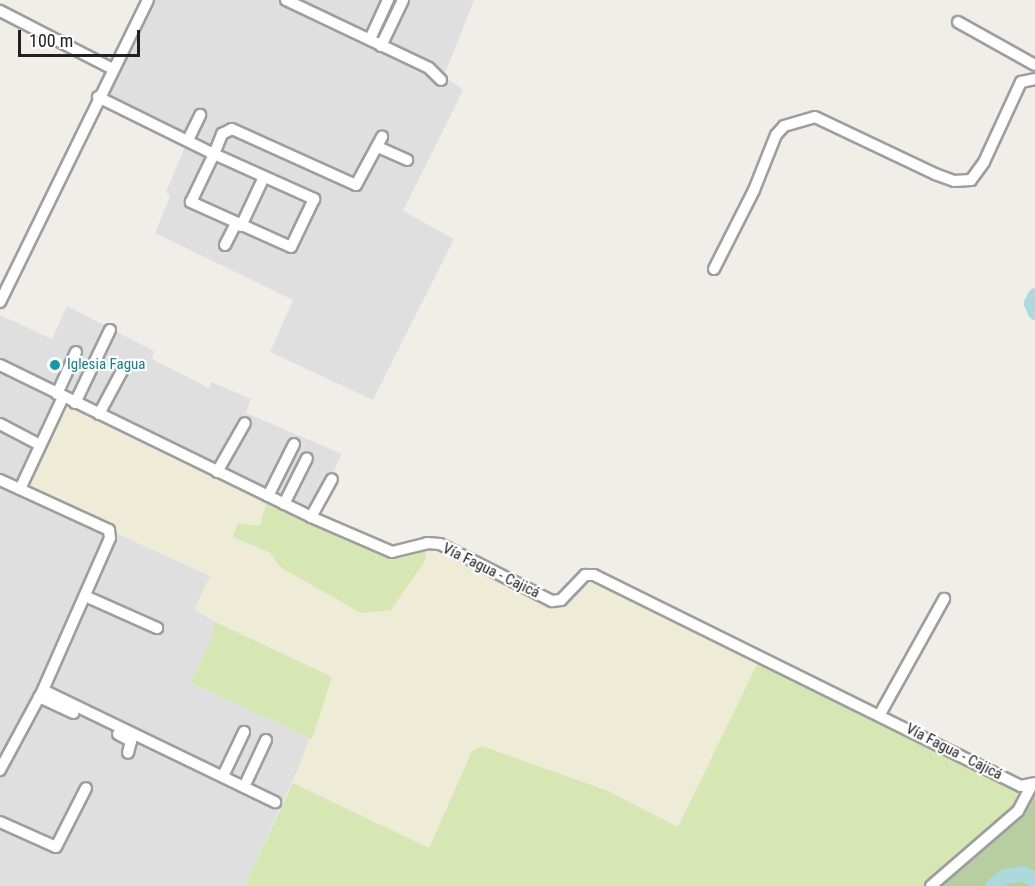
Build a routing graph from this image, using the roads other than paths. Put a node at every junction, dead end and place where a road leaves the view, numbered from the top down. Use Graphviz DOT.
graph roads {
  1 [pos="148,0"];
  2 [pos="286,0"];
  3 [pos="388,0"];
  4 [pos="403,0"];
  5 [pos="0,11"];
  6 [pos="958,22"];
  7 [pos="370,39"];
  8 [pos="381,46"];
  9 [pos="1035,65"];
  10 [pos="113,69"];
  11 [pos="1035,79"];
  12 [pos="441,80"];
  13 [pos="98,97"];
  14 [pos="201,115"];
  15 [pos="188,140"];
  16 [pos="214,153"];
  17 [pos="407,160"];
  18 [pos="264,177"];
  19 [pos="239,224"];
  20 [pos="225,245"];
  21 [pos="714,269"];
  22 [pos="0,302"];
  23 [pos="110,330"];
  24 [pos="76,352"];
  25 [pos="0,365"];
  26 [pos="122,371"];
  27 [pos="60,395"];
  28 [pos="75,403"];
  29 [pos="99,414"];
  30 [pos="245,423"];
  31 [pos="0,424"];
  32 [pos="294,444"];
  33 [pos="40,445"];
  34 [pos="307,458"];
  35 [pos="217,472"];
  36 [pos="332,479"];
  37 [pos="0,480"];
  38 [pos="20,489"];
  39 [pos="268,496"];
  40 [pos="284,504"];
  41 [pos="311,517"];
  42 [pos="84,596"];
  43 [pos="944,599"];
  44 [pos="157,628"];
  45 [pos="41,694"];
  46 [pos="880,714"];
  47 [pos="244,732"];
  48 [pos="266,740"];
  49 [pos="128,753"];
  50 [pos="0,770"];
  51 [pos="223,777"];
  52 [pos="1033,785"];
  53 [pos="244,787"];
  54 [pos="86,788"];
  55 [pos="275,801"];
  56 [pos="0,822"];
  57 [pos="931,886"];
  1 -- 10 [label="street"];
  2 -- 7 [label="street"];
  3 -- 7 [label="street"];
  4 -- 8 [label="street"];
  5 -- 10 [label="street"];
  6 -- 9 [label="street"];
  7 -- 8 [label="street"];
  8 -- 12 [label="street"];
  10 -- 13 [label="street"];
  11 -- 21 [label="street"];
  13 -- 15 [label="street"];
  13 -- 22 [label="street"];
  14 -- 15 [label="street"];
  15 -- 16 [label="street"];
  16 -- 17 [label="street"];
  16 -- 18 [label="street"];
  16 -- 19 [label="street"];
  18 -- 19 [label="street"];
  18 -- 19 [label="street"];
  19 -- 20 [label="street"];
  23 -- 28 [label="street"];
  24 -- 27 [label="street"];
  25 -- 27 [label="street, Vía Fagua - Cajicá"];
  26 -- 29 [label="street"];
  27 -- 28 [label="street, Vía Fagua - Cajicá"];
  27 -- 33 [label="street"];
  28 -- 29 [label="street, Vía Fagua - Cajicá"];
  29 -- 35 [label="street, Vía Fagua - Cajicá"];
  30 -- 35 [label="street"];
  31 -- 33 [label="street"];
  32 -- 39 [label="street"];
  33 -- 38 [label="street"];
  34 -- 40 [label="street"];
  35 -- 39 [label="street, Vía Fagua - Cajicá"];
  36 -- 41 [label="street"];
  37 -- 38 [label="street"];
  38 -- 42 [label="street"];
  39 -- 40 [label="street, Vía Fagua - Cajicá"];
  40 -- 41 [label="street, Vía Fagua - Cajicá"];
  41 -- 46 [label="street, Vía Fagua - Cajicá"];
  42 -- 44 [label="street"];
  42 -- 45 [label="street"];
  43 -- 46 [label="street"];
  45 -- 49 [label="street"];
  45 -- 50 [label="street"];
  45 -- 51 [label="street"];
  46 -- 52 [label="street, Vía Fagua - Cajicá"];
  47 -- 51 [label="street"];
  48 -- 53 [label="street"];
  51 -- 53 [label="street"];
  52 -- 57 [label="street"];
  53 -- 55 [label="street"];
  54 -- 56 [label="street"];
}
